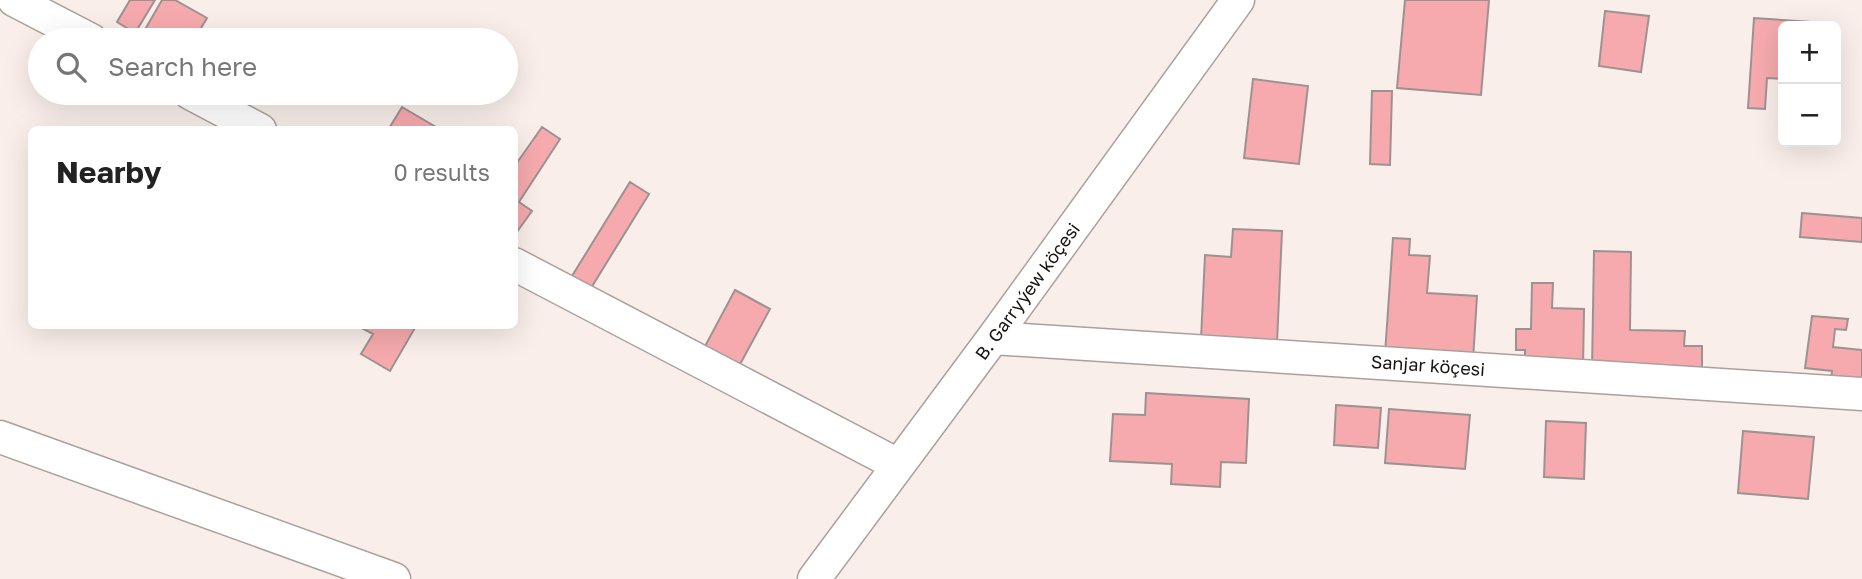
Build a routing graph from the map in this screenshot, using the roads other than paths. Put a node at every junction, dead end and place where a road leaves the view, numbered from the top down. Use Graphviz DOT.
graph roads {
  1 [pos="14,0"];
  2 [pos="1238,0"];
  3 [pos="68,28"];
  4 [pos="213,105"];
  5 [pos="252,126"];
  6 [pos="518,266"];
  7 [pos="993,338"];
  8 [pos="1862,394"];
  9 [pos="0,437"];
  10 [pos="898,466"];
  11 [pos="394,579"];
  12 [pos="814,579"];
  1 -- 3 [label="street"];
  2 -- 7 [label="street, B. Garryýew köçesi"];
  4 -- 5 [label="street"];
  6 -- 10 [label="street"];
  7 -- 8 [label="street, Sanjar köçesi"];
  7 -- 10 [label="street, B. Garryýew köçesi"];
  9 -- 11 [label="street"];
  10 -- 12 [label="street, B. Garryýew köçesi"];
}
